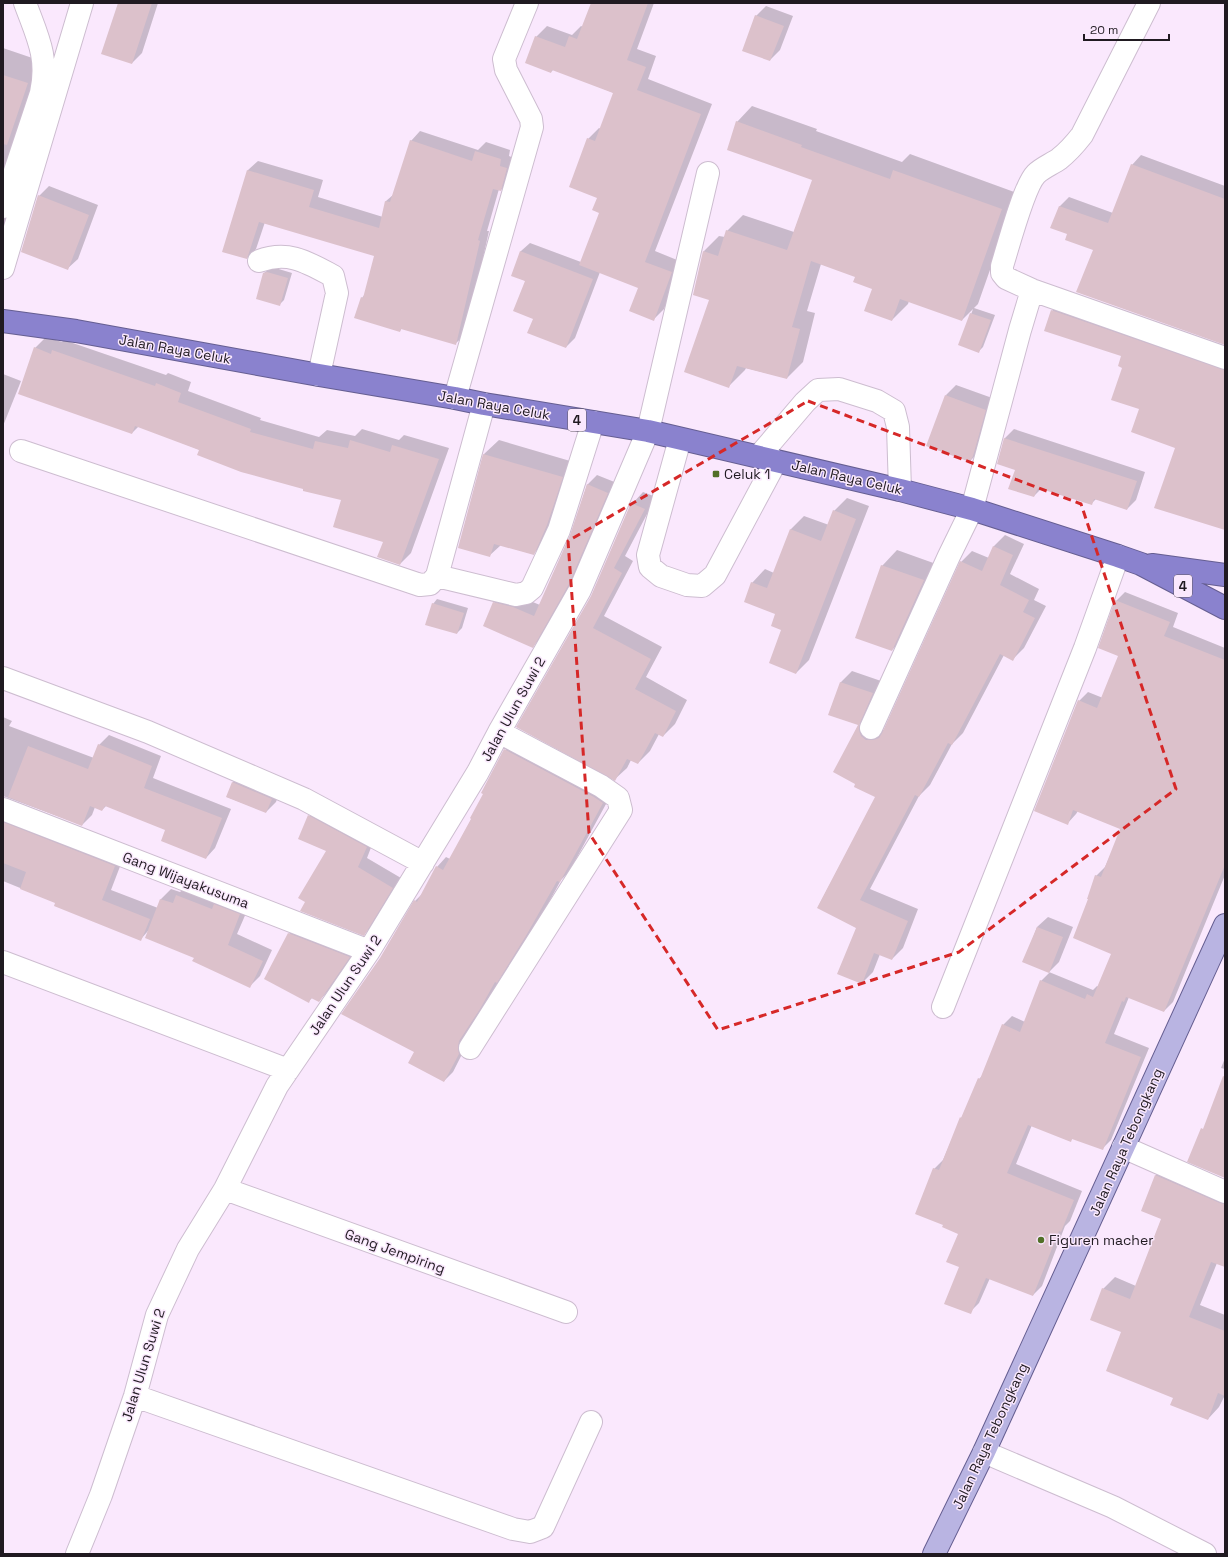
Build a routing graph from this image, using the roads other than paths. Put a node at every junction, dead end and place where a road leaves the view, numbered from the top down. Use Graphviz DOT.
graph roads {
  1 [pos="25,3"];
  2 [pos="82,3"];
  3 [pos="527,3"];
  4 [pos="1149,3"];
  5 [pos="708,173"];
  6 [pos="3,206"];
  7 [pos="259,261"];
  8 [pos="3,268"];
  9 [pos="1032,290"];
  10 [pos="3,321"];
  11 [pos="1225,358"];
  12 [pos="321,366"];
  13 [pos="455,398"];
  14 [pos="484,404"];
  15 [pos="593,422"];
  16 [pos="648,431"];
  17 [pos="680,439"];
  18 [pos="21,451"];
  19 [pos="767,458"];
  20 [pos="900,490"];
  21 [pos="972,509"];
  22 [pos="1118,556"];
  23 [pos="1141,564"];
  24 [pos="1225,575"];
  25 [pos="437,576"];
  26 [pos="1225,608"];
  27 [pos="3,678"];
  28 [pos="872,728"];
  29 [pos="499,732"];
  30 [pos="3,809"];
  31 [pos="422,863"];
  32 [pos="1225,925"];
  33 [pos="369,951"];
  34 [pos="3,962"];
  35 [pos="943,1007"];
  36 [pos="470,1048"];
  37 [pos="288,1070"];
  38 [pos="1123,1147"];
  39 [pos="225,1189"];
  40 [pos="1225,1192"];
  41 [pos="566,1312"];
  42 [pos="135,1396"];
  43 [pos="591,1422"];
  44 [pos="984,1452"];
  45 [pos="77,1554"];
  46 [pos="934,1554"];
  47 [pos="1205,1554"];
  1 -- 6 [label="street"];
  2 -- 8 [label="street"];
  3 -- 13 [label="street"];
  4 -- 9 [label="street"];
  5 -- 16 [label="street, Jalan Ulun Suwi 2"];
  7 -- 12 [label="street"];
  9 -- 11 [label="street"];
  9 -- 21 [label="street"];
  10 -- 12 [label="highway, Jalan Raya Celuk / 4"];
  12 -- 13 [label="highway, Jalan Raya Celuk / 4"];
  13 -- 14 [label="highway, Jalan Raya Celuk / 4"];
  14 -- 15 [label="highway, Jalan Raya Celuk / 4"];
  14 -- 25 [label="street"];
  15 -- 16 [label="highway, Jalan Raya Celuk / 4"];
  15 -- 25 [label="street"];
  16 -- 17 [label="highway, Jalan Raya Celuk / 4"];
  16 -- 29 [label="street, Jalan Ulun Suwi 2"];
  17 -- 19 [label="highway, Jalan Raya Celuk / 4"];
  17 -- 19 [label="street"];
  18 -- 25 [label="street"];
  19 -- 20 [label="highway, Jalan Raya Celuk / 4"];
  19 -- 20 [label="street"];
  20 -- 21 [label="highway, Jalan Raya Celuk / 4"];
  21 -- 22 [label="highway, Jalan Raya Celuk / 4"];
  21 -- 28 [label="street"];
  22 -- 23 [label="highway, Jalan Raya Celuk / 4"];
  22 -- 35 [label="street"];
  23 -- 24 [label="highway, Jalan Raya Celuk / 4"];
  23 -- 26 [label="highway, Jalan Raya Celuk / 4"];
  27 -- 31 [label="street"];
  29 -- 31 [label="street, Jalan Ulun Suwi 2"];
  29 -- 36 [label="street"];
  30 -- 33 [label="street, Gang Wijayakusuma"];
  31 -- 33 [label="street, Jalan Ulun Suwi 2"];
  32 -- 38 [label="main road, Jalan Raya Tebongkang"];
  33 -- 37 [label="street, Jalan Ulun Suwi 2"];
  34 -- 37 [label="street"];
  37 -- 39 [label="street, Jalan Ulun Suwi 2"];
  38 -- 40 [label="street"];
  38 -- 44 [label="main road, Jalan Raya Tebongkang"];
  39 -- 41 [label="street, Gang Jempiring"];
  39 -- 42 [label="street, Jalan Ulun Suwi 2"];
  42 -- 43 [label="street"];
  42 -- 45 [label="street, Jalan Ulun Suwi 2"];
  44 -- 46 [label="main road, Jalan Raya Tebongkang"];
  44 -- 47 [label="street"];
}
